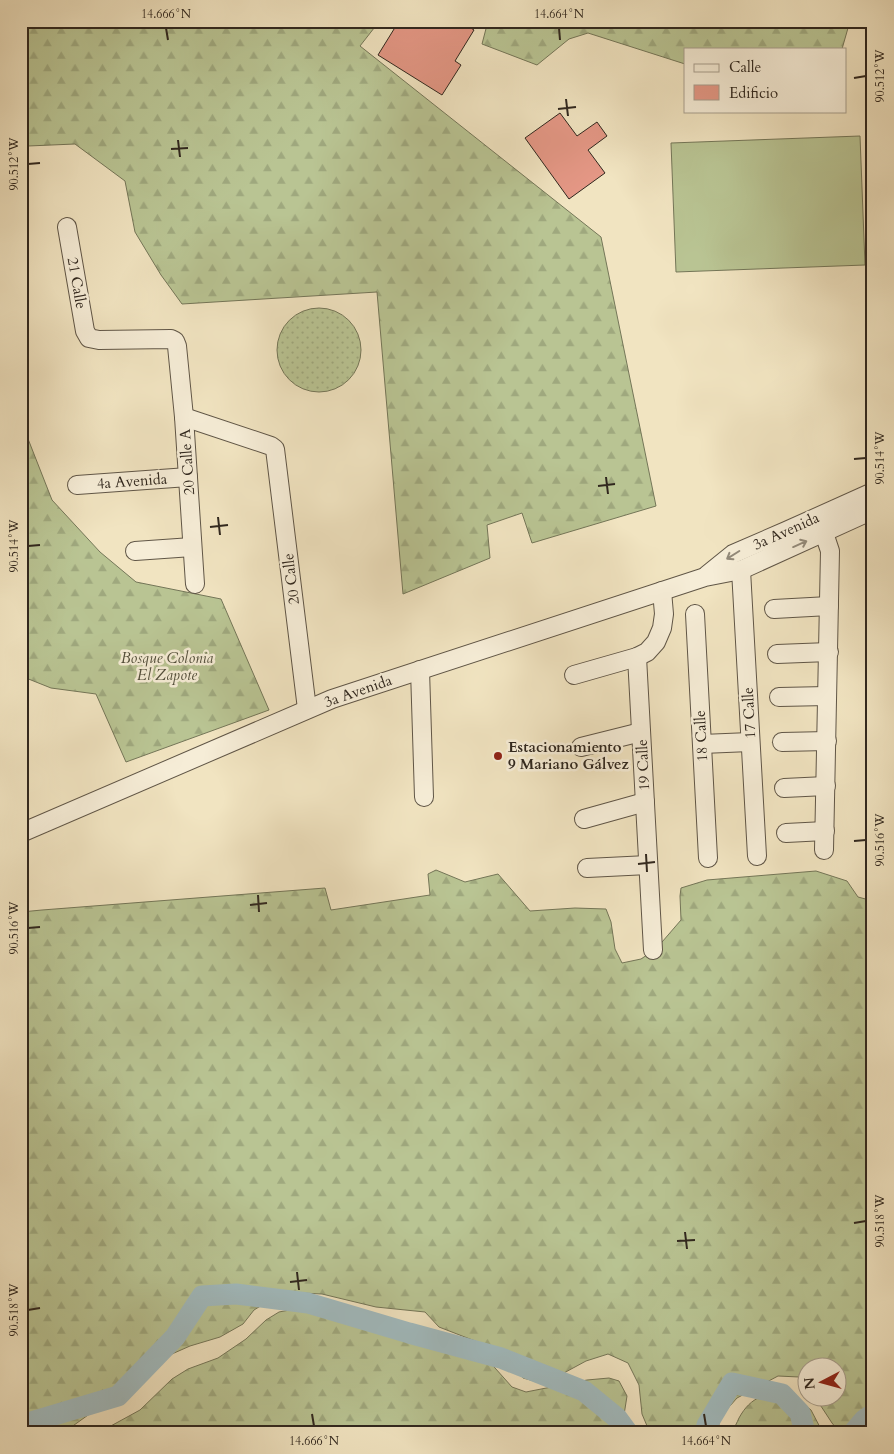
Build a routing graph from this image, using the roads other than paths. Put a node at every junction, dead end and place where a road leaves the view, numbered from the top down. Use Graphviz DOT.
graph roads {
  1 [pos="68,227"];
  2 [pos="176,341"];
  3 [pos="184,416"];
  4 [pos="188,477"];
  5 [pos="77,485"];
  6 [pos="873,492"];
  7 [pos="873,510"];
  8 [pos="824,533"];
  9 [pos="192,547"];
  10 [pos="135,551"];
  11 [pos="740,570"];
  12 [pos="705,577"];
  13 [pos="195,584"];
  14 [pos="662,591"];
  15 [pos="829,606"];
  16 [pos="774,609"];
  17 [pos="695,614"];
  18 [pos="828,652"];
  19 [pos="777,654"];
  20 [pos="637,657"];
  21 [pos="420,670"];
  22 [pos="574,675"];
  23 [pos="828,696"];
  24 [pos="779,697"];
  25 [pos="307,709"];
  26 [pos="641,732"];
  27 [pos="826,741"];
  28 [pos="750,742"];
  29 [pos="782,742"];
  30 [pos="702,744"];
  31 [pos="581,747"];
  32 [pos="826,786"];
  33 [pos="784,788"];
  34 [pos="424,797"];
  35 [pos="644,802"];
  36 [pos="584,819"];
  37 [pos="825,831"];
  38 [pos="21,833"];
  39 [pos="786,833"];
  40 [pos="824,850"];
  41 [pos="756,856"];
  42 [pos="708,858"];
  43 [pos="648,865"];
  44 [pos="587,868"];
  45 [pos="653,950"];
  1 -- 2 [label="street, 21 Calle"];
  2 -- 3 [label="street, 20 Calle A"];
  3 -- 4 [label="street, 20 Calle A"];
  3 -- 25 [label="street, 20 Calle"];
  4 -- 5 [label="street, 4a Avenida"];
  4 -- 9 [label="street, 20 Calle A"];
  6 -- 12 [label="street, 3a Avenida, one-way"];
  7 -- 8 [label="street, 3a Avenida"];
  11 -- 8 [label="street, 3a Avenida, one-way"];
  8 -- 15 [label="street"];
  9 -- 10 [label="street"];
  9 -- 13 [label="street, 20 Calle A"];
  11 -- 12 [label="street, 3a Avenida"];
  11 -- 28 [label="street, 17 Calle"];
  12 -- 14 [label="street, 3a Avenida"];
  14 -- 20 [label="street"];
  14 -- 21 [label="street, 3a Avenida"];
  15 -- 16 [label="street"];
  15 -- 18 [label="street"];
  17 -- 30 [label="street, 18 Calle"];
  18 -- 19 [label="street"];
  18 -- 23 [label="street"];
  20 -- 22 [label="street"];
  20 -- 26 [label="street, 19 Calle"];
  21 -- 25 [label="street, 3a Avenida"];
  21 -- 34 [label="street"];
  23 -- 24 [label="street"];
  23 -- 27 [label="street"];
  25 -- 38 [label="street, 3a Avenida"];
  26 -- 31 [label="street"];
  26 -- 35 [label="street, 19 Calle"];
  27 -- 29 [label="street"];
  27 -- 32 [label="street"];
  28 -- 30 [label="street"];
  28 -- 41 [label="street, 17 Calle"];
  30 -- 42 [label="street, 18 Calle"];
  32 -- 33 [label="street"];
  32 -- 37 [label="street"];
  35 -- 36 [label="street"];
  35 -- 43 [label="street, 19 Calle"];
  37 -- 39 [label="street"];
  37 -- 40 [label="street"];
  43 -- 44 [label="street"];
  43 -- 45 [label="street, 19 Calle"];
}
